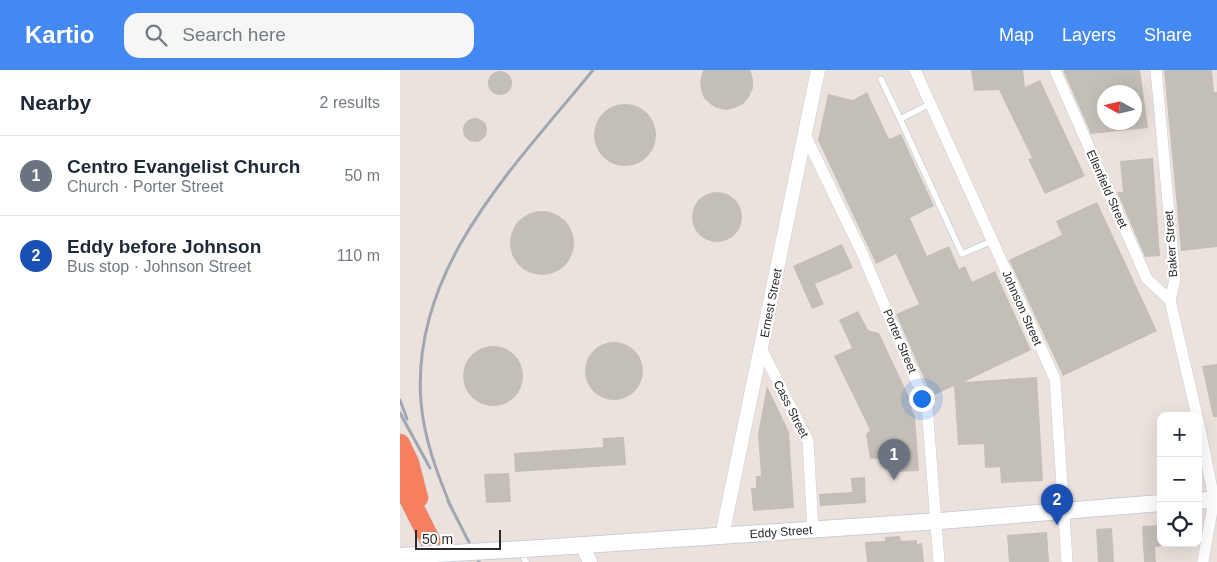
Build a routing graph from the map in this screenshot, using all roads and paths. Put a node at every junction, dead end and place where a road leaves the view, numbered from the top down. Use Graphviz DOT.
graph roads {
  1 [pos="818,70"];
  2 [pos="915,70"];
  3 [pos="1055,70"];
  4 [pos="1156,70"];
  5 [pos="881,79"];
  6 [pos="930,104"];
  7 [pos="900,119"];
  8 [pos="805,135"];
  9 [pos="992,241"];
  10 [pos="1170,300"];
  11 [pos="762,350"];
  12 [pos="1197,412"];
  13 [pos="400,444"];
  14 [pos="1202,445"];
  15 [pos="400,480"];
  16 [pos="1210,500"];
  17 [pos="1157,504"];
  18 [pos="1062,511"];
  19 [pos="936,521"];
  20 [pos="813,530"];
  21 [pos="426,532"];
  22 [pos="722,536"];
  23 [pos="582,544"];
  24 [pos="523,553"];
  25 [pos="400,556"];
  26 [pos="404,562"];
  27 [pos="441,562"];
  28 [pos="590,562"];
  29 [pos="939,562"];
  30 [pos="1066,562"];
  31 [pos="1202,562"];
  1 -- 8 [label="street, Ernest Street"];
  2 -- 6 [label="street, Johnson Street"];
  3 -- 10 [label="street, Ellenfield Street"];
  4 -- 10 [label="street, Baker Street"];
  5 -- 7 [label="lane"];
  6 -- 7 [label="lane"];
  6 -- 9 [label="street, Johnson Street"];
  7 -- 9 [label="lane"];
  8 -- 11 [label="street, Ernest Street"];
  8 -- 19 [label="street, Porter Street"];
  9 -- 18 [label="street, Johnson Street"];
  10 -- 12 [label="street, Baker Street"];
  11 -- 20 [label="street, Cass Street"];
  11 -- 22 [label="street, Ernest Street"];
  13 -- 21 [label="highway"];
  14 -- 16 [label="street, Baker Street"];
  15 -- 21 [label="highway"];
  16 -- 31 [label="street, Baker Street"];
  17 -- 18 [label="main road, Eddy Street"];
  18 -- 19 [label="main road, Eddy Street"];
  18 -- 30 [label="street, Johnson Street"];
  19 -- 20 [label="main road, Eddy Street"];
  19 -- 29 [label="street, Porter Street"];
  20 -- 22 [label="main road, Eddy Street"];
  21 -- 27 [label="highway"];
  22 -- 23 [label="main road, Eddy Street"];
  23 -- 24 [label="main road, Eddy Street"];
  23 -- 28 [label="street"];
  24 -- 25 [label="main road, Eddy Street, bridge"];
  25 -- 26 [label="highway"];
}
